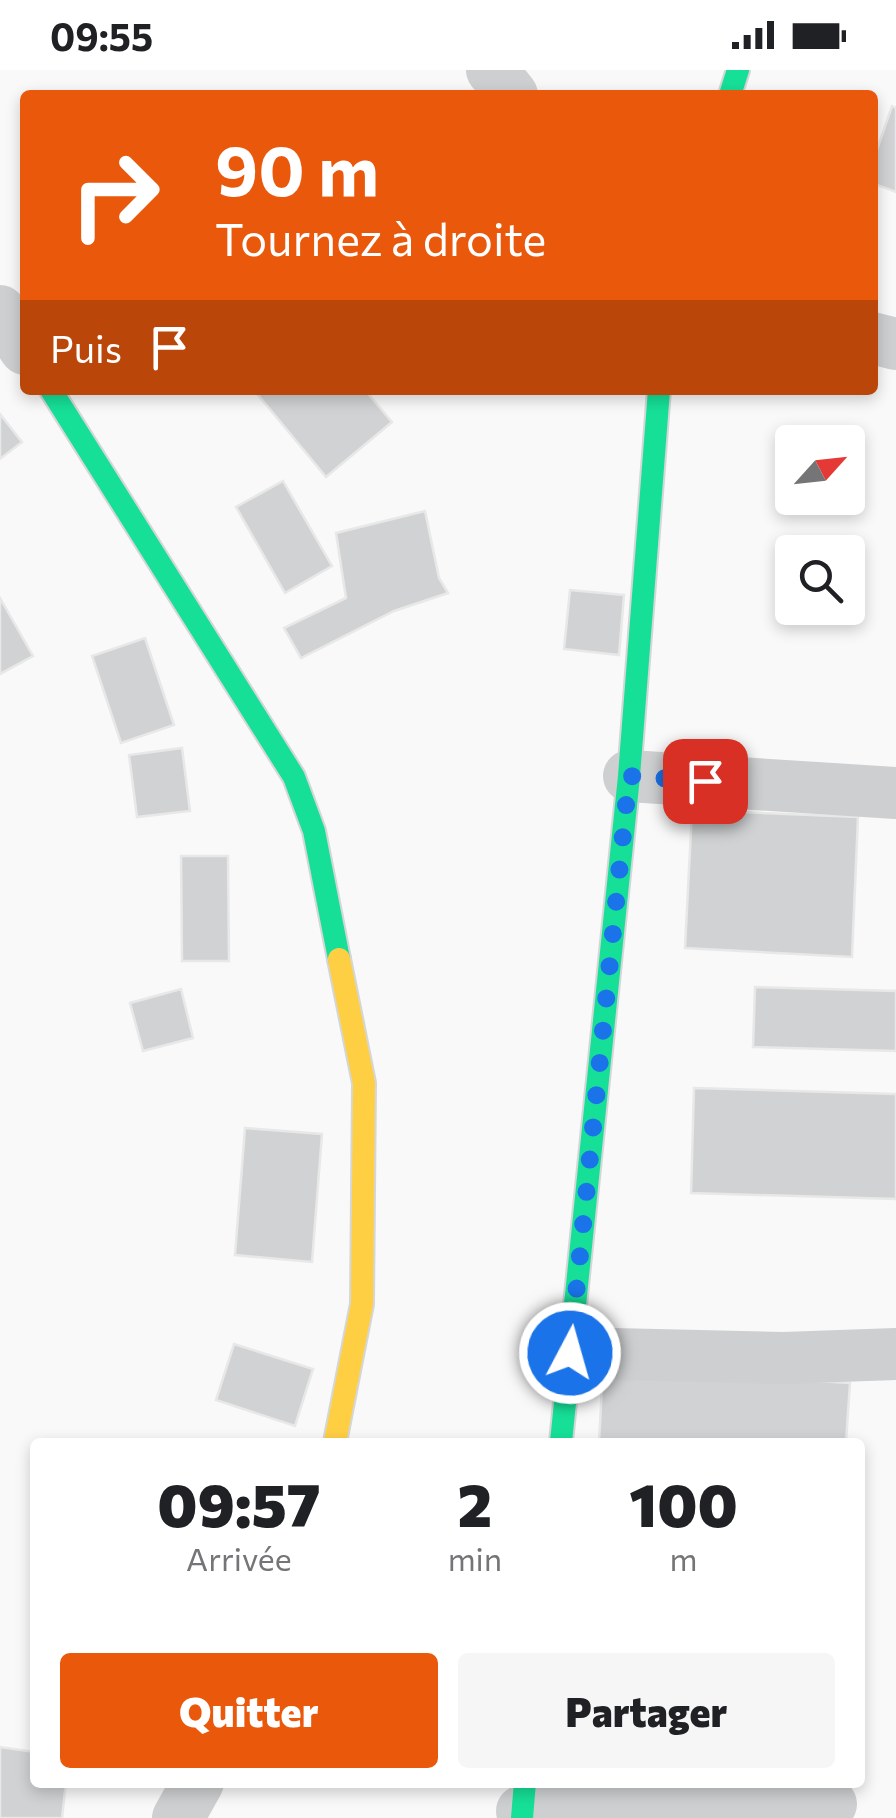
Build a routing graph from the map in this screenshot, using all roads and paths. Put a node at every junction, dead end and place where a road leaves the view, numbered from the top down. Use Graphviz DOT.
graph roads {
  1 [pos="492,70"];
  2 [pos="508,90"];
  3 [pos="0,311"];
  4 [pos="20,341"];
  5 [pos="54,395"];
  6 [pos="660,395"];
  7 [pos="629,776"];
  8 [pos="896,794"];
  9 [pos="570,1353"];
  10 [pos="896,1354"];
  11 [pos="336,1438"];
  12 [pos="561,1438"];
  13 [pos="195,1788"];
  14 [pos="523,1804"];
  15 [pos="830,1804"];
  16 [pos="178,1818"];
  1 -- 2 [label="street"];
  3 -- 4 [label="street"];
  5 -- 11 [label="street"];
  6 -- 7 [label="street"];
  7 -- 8 [label="street"];
  7 -- 9 [label="street"];
  9 -- 10 [label="street"];
  9 -- 12 [label="street"];
  13 -- 16 [label="street"];
  14 -- 15 [label="street"];
}
